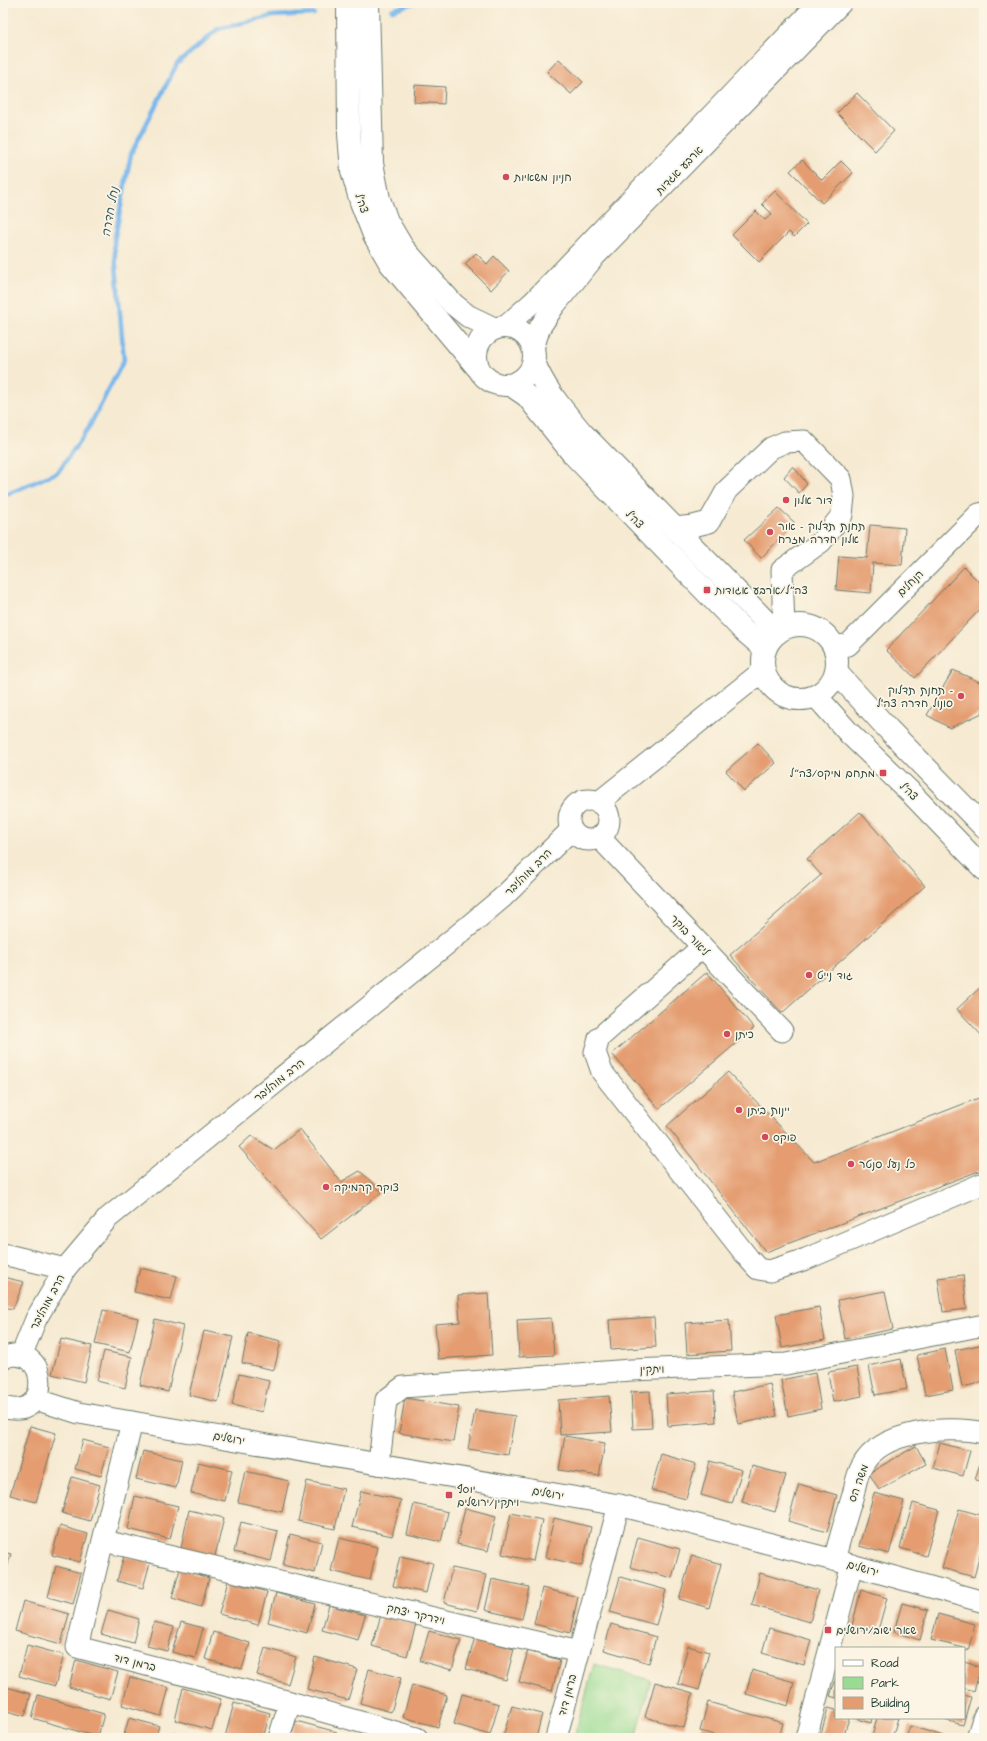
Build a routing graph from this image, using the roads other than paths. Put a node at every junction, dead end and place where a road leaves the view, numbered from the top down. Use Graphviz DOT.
graph roads {
  1 [pos="348,3"];
  2 [pos="368,3"];
  3 [pos="819,3"];
  4 [pos="841,3"];
  5 [pos="499,327"];
  6 [pos="533,355"];
  7 [pos="477,367"];
  8 [pos="511,385"];
  9 [pos="984,513"];
  10 [pos="675,528"];
  11 [pos="773,645"];
  12 [pos="834,646"];
  13 [pos="836,672"];
  14 [pos="816,696"];
  15 [pos="599,802"];
  16 [pos="984,827"];
  17 [pos="571,830"];
  18 [pos="599,837"];
  19 [pos="984,869"];
  20 [pos="702,947"];
  21 [pos="782,1031"];
  22 [pos="984,1183"];
  23 [pos="3,1254"];
  24 [pos="65,1269"];
  25 [pos="984,1325"];
  26 [pos="12,1357"];
  27 [pos="35,1399"];
  28 [pos="3,1407"];
  29 [pos="132,1422"];
  30 [pos="984,1433"];
  31 [pos="378,1464"];
  32 [pos="619,1505"];
  33 [pos="104,1541"];
  34 [pos="843,1563"];
  35 [pos="984,1602"];
  36 [pos="579,1652"];
  37 [pos="290,1702"];
  38 [pos="984,1716"];
  39 [pos="279,1738"];
  40 [pos="417,1738"];
  41 [pos="556,1738"];
  42 [pos="806,1738"];
  43 [pos="978,1738"];
  1 -- 7 [label="main road, צה\"ל"];
  2 -- 5 [label="main road, צה\"ל"];
  3 -- 5 [label="street, ארבע אגדות"];
  4 -- 6 [label="street, ארבע אגדות"];
  5 -- 6 [label="main road"];
  5 -- 7 [label="main road"];
  6 -- 8 [label="main road"];
  6 -- 10 [label="main road, צה\"ל"];
  7 -- 8 [label="main road"];
  8 -- 11 [label="main road, צה\"ל"];
  9 -- 12 [label="street, הנחלים"];
  10 -- 11 [label="main road, צה\"ל"];
  10 -- 11 [label="street"];
  11 -- 12 [label="main road"];
  11 -- 14 [label="main road"];
  11 -- 15 [label="street"];
  12 -- 13 [label="main road"];
  13 -- 14 [label="main road"];
  13 -- 16 [label="main road"];
  14 -- 19 [label="main road, צה\"ל"];
  15 -- 17 [label="street"];
  15 -- 18 [label="street"];
  17 -- 18 [label="street"];
  17 -- 24 [label="street, הרב מוהליבר"];
  18 -- 20 [label="street, ליאור בוקר"];
  20 -- 21 [label="street, ליאור בוקר"];
  20 -- 22 [label="street"];
  23 -- 24 [label="street"];
  24 -- 26 [label="street, הרב מוהליבר"];
  25 -- 31 [label="street, ויתקין"];
  26 -- 27 [label="street"];
  27 -- 28 [label="street"];
  27 -- 29 [label="street, ירושלים"];
  29 -- 31 [label="street, ירושלים"];
  29 -- 33 [label="street, ברמן דוד"];
  30 -- 34 [label="street, משה הס"];
  31 -- 32 [label="street, ירושלים"];
  32 -- 34 [label="street, ירושלים"];
  32 -- 36 [label="street"];
  33 -- 36 [label="street, וידרקר יצחק"];
  33 -- 37 [label="street, ברמן דוד"];
  34 -- 35 [label="street, ירושלים"];
  34 -- 42 [label="street, משה הס"];
  36 -- 41 [label="street, ברמן דוד"];
  37 -- 39 [label="street"];
  37 -- 40 [label="street, ברמן דוד"];
  38 -- 43 [label="street"];
}
